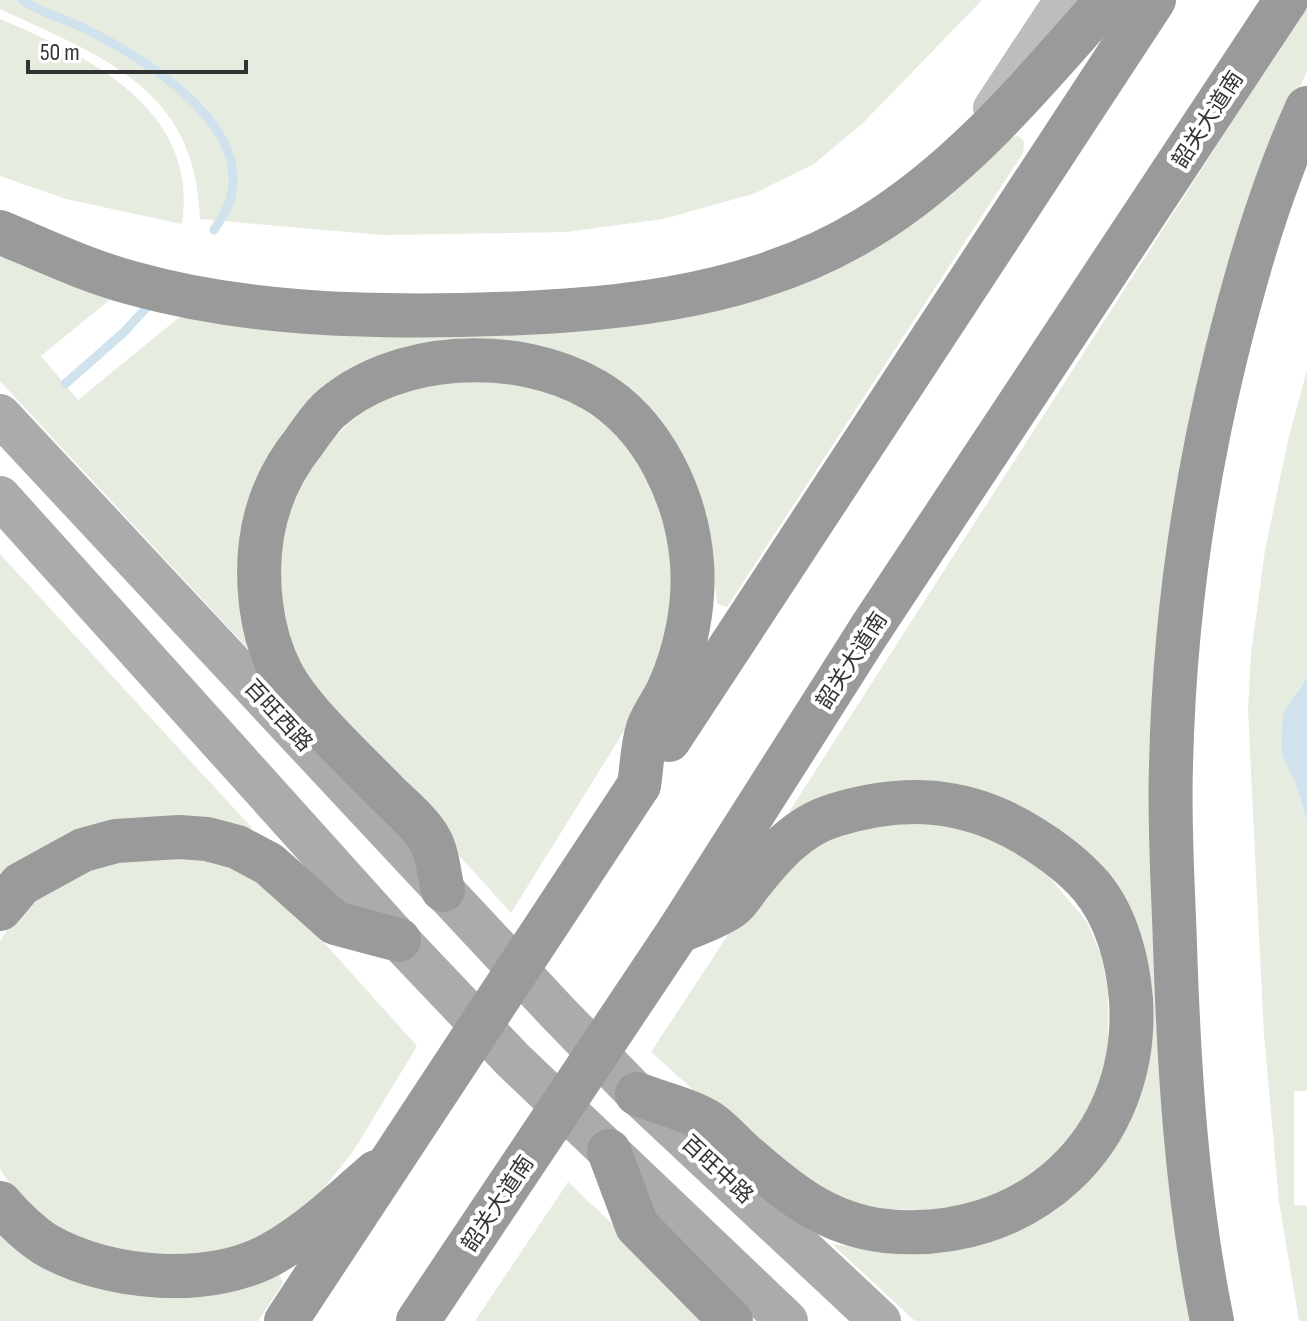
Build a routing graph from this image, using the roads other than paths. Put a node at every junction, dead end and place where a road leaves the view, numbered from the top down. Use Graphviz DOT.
graph roads {
  1 [pos="1063,0"];
  2 [pos="1107,0"];
  3 [pos="1154,0"];
  4 [pos="1286,0"];
  5 [pos="1304,118"];
  6 [pos="957,160"];
  7 [pos="0,232"];
  8 [pos="0,415"];
  9 [pos="0,497"];
  10 [pos="639,785"];
  11 [pos="443,890"];
  12 [pos="0,909"];
  13 [pos="678,932"];
  14 [pos="399,940"];
  15 [pos="559,1014"];
  16 [pos="637,1094"];
  17 [pos="609,1151"];
  18 [pos="393,1157"];
  19 [pos="0,1203"];
  20 [pos="420,1319"];
  21 [pos="286,1321"];
  22 [pos="731,1321"];
  23 [pos="787,1321"];
  24 [pos="880,1321"];
  25 [pos="1212,1321"];
  1 -- 6 [label="street"];
  2 -- 6 [label="highway"];
  3 -- 10 [label="highway"];
  4 -- 13 [label="highway, 韶关大道南, bridge"];
  5 -- 25 [label="highway"];
  6 -- 7 [label="highway"];
  8 -- 11 [label="main road, 百旺西路"];
  9 -- 14 [label="main road"];
  10 -- 11 [label="highway"];
  10 -- 18 [label="highway, bridge"];
  11 -- 15 [label="main road, 百旺西路"];
  12 -- 14 [label="highway"];
  13 -- 16 [label="highway"];
  13 -- 20 [label="highway, 韶关大道南, bridge"];
  14 -- 17 [label="main road"];
  15 -- 16 [label="main road, 百旺中路"];
  16 -- 24 [label="main road, 百旺中路"];
  17 -- 22 [label="highway"];
  17 -- 23 [label="main road"];
  18 -- 19 [label="highway"];
  18 -- 21 [label="highway, bridge"];
}
